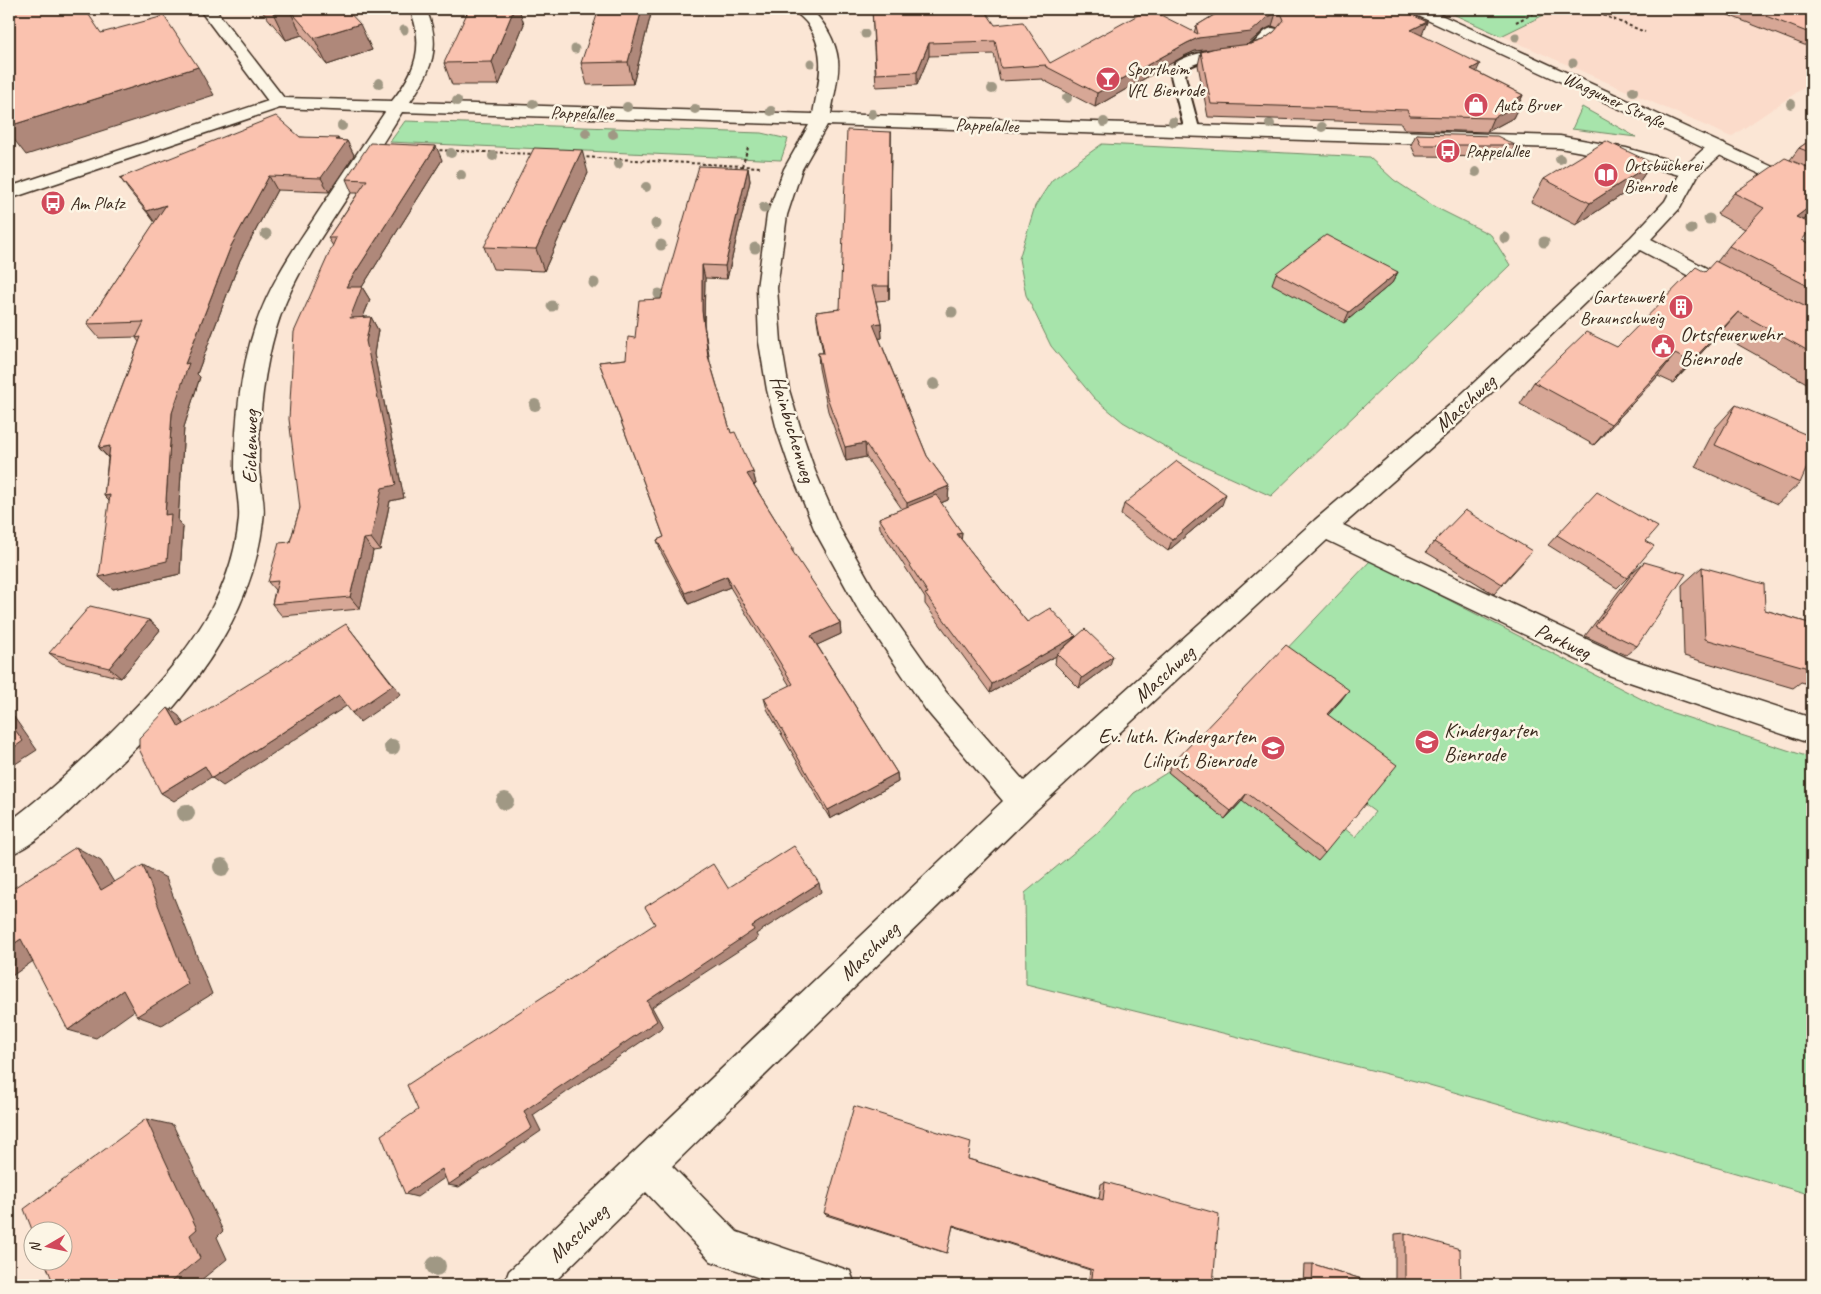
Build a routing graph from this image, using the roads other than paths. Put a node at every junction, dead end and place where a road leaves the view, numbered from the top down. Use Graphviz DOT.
graph roads {
  1 [pos="207,9"];
  2 [pos="418,9"];
  3 [pos="801,9"];
  4 [pos="1416,9"];
  5 [pos="1272,32"];
  6 [pos="279,103"];
  7 [pos="396,108"];
  8 [pos="821,120"];
  9 [pos="1192,132"];
  10 [pos="1716,148"];
  11 [pos="1690,172"];
  12 [pos="1812,192"];
  13 [pos="9,194"];
  14 [pos="1638,241"];
  15 [pos="1742,295"];
  16 [pos="1324,527"];
  17 [pos="1812,731"];
  18 [pos="1023,802"];
  19 [pos="9,840"];
  20 [pos="647,1167"];
  21 [pos="523,1285"];
  22 [pos="836,1285"];
  1 -- 6 [label="street"];
  2 -- 7 [label="street, Eichenweg"];
  3 -- 8 [label="street, Hainbuchenweg"];
  4 -- 10 [label="street, Waggumer Straße"];
  5 -- 9 [label="lane"];
  6 -- 7 [label="street, Pappelallee"];
  6 -- 13 [label="street"];
  7 -- 8 [label="street, Pappelallee"];
  7 -- 19 [label="street, Eichenweg"];
  8 -- 9 [label="street, Pappelallee"];
  8 -- 18 [label="street, Hainbuchenweg"];
  9 -- 11 [label="street, Pappelallee"];
  10 -- 11 [label="street, Maschweg"];
  10 -- 12 [label="street, Waggumer Straße"];
  11 -- 14 [label="street, Maschweg"];
  14 -- 15 [label="street"];
  14 -- 16 [label="street, Maschweg"];
  16 -- 17 [label="street, Parkweg"];
  16 -- 18 [label="street, Maschweg"];
  18 -- 20 [label="street, Maschweg"];
  20 -- 21 [label="street, Maschweg"];
  20 -- 22 [label="street"];
}
